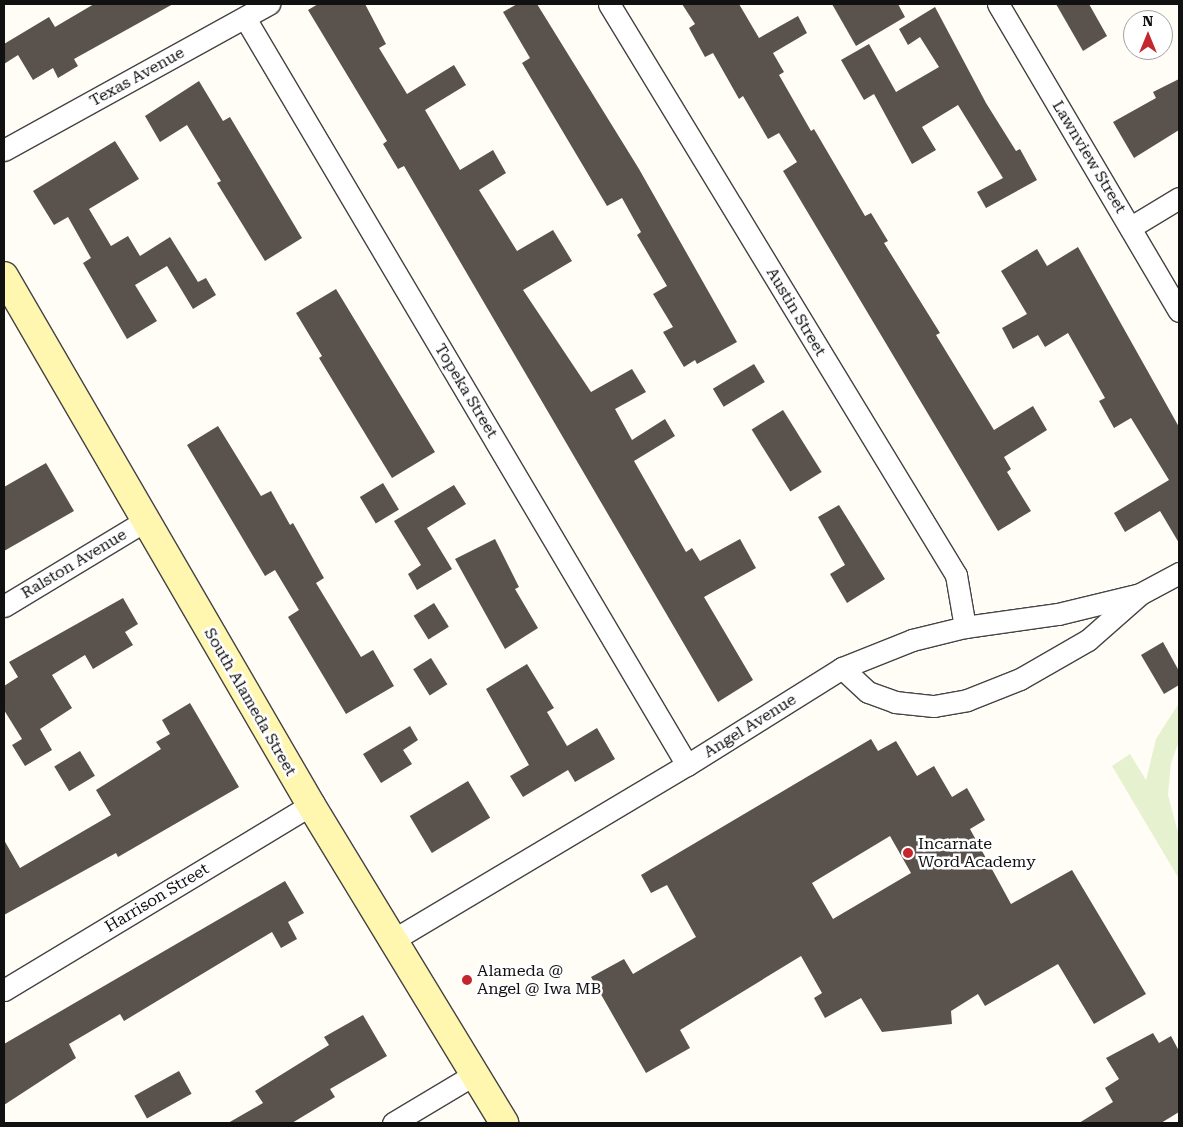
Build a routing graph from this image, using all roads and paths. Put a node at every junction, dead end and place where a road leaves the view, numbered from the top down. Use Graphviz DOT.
graph roads {
  1 [pos="269,4"];
  2 [pos="609,4"];
  3 [pos="998,4"];
  4 [pos="245,18"];
  5 [pos="4,150"];
  6 [pos="1179,198"];
  7 [pos="1131,227"];
  8 [pos="4,276"];
  9 [pos="1179,311"];
  10 [pos="145,521"];
  11 [pos="1179,573"];
  12 [pos="1140,594"];
  13 [pos="4,606"];
  14 [pos="966,627"];
  15 [pos="842,668"];
  16 [pos="687,765"];
  17 [pos="310,806"];
  18 [pos="393,940"];
  19 [pos="4,990"];
  20 [pos="475,1074"];
  21 [pos="393,1123"];
  22 [pos="504,1123"];
  1 -- 4 [label="street, Texas Avenue"];
  2 -- 14 [label="street, Austin Street"];
  3 -- 7 [label="street, Lawnview Street"];
  4 -- 5 [label="street, Texas Avenue"];
  4 -- 16 [label="street, Topeka Street"];
  6 -- 7 [label="street"];
  7 -- 9 [label="street, Lawnview Street"];
  8 -- 10 [label="main road, South Alameda Street"];
  10 -- 13 [label="street, Ralston Avenue"];
  10 -- 17 [label="main road, South Alameda Street"];
  11 -- 12 [label="street"];
  12 -- 14 [label="street, Angel Avenue"];
  12 -- 15 [label="street"];
  14 -- 15 [label="street, Angel Avenue"];
  15 -- 16 [label="street, Angel Avenue"];
  16 -- 18 [label="street, Angel Avenue"];
  17 -- 18 [label="main road, South Alameda Street"];
  17 -- 19 [label="street, Harrison Street"];
  18 -- 20 [label="main road, South Alameda Street"];
  20 -- 21 [label="street"];
  20 -- 22 [label="main road, South Alameda Street"];
}
